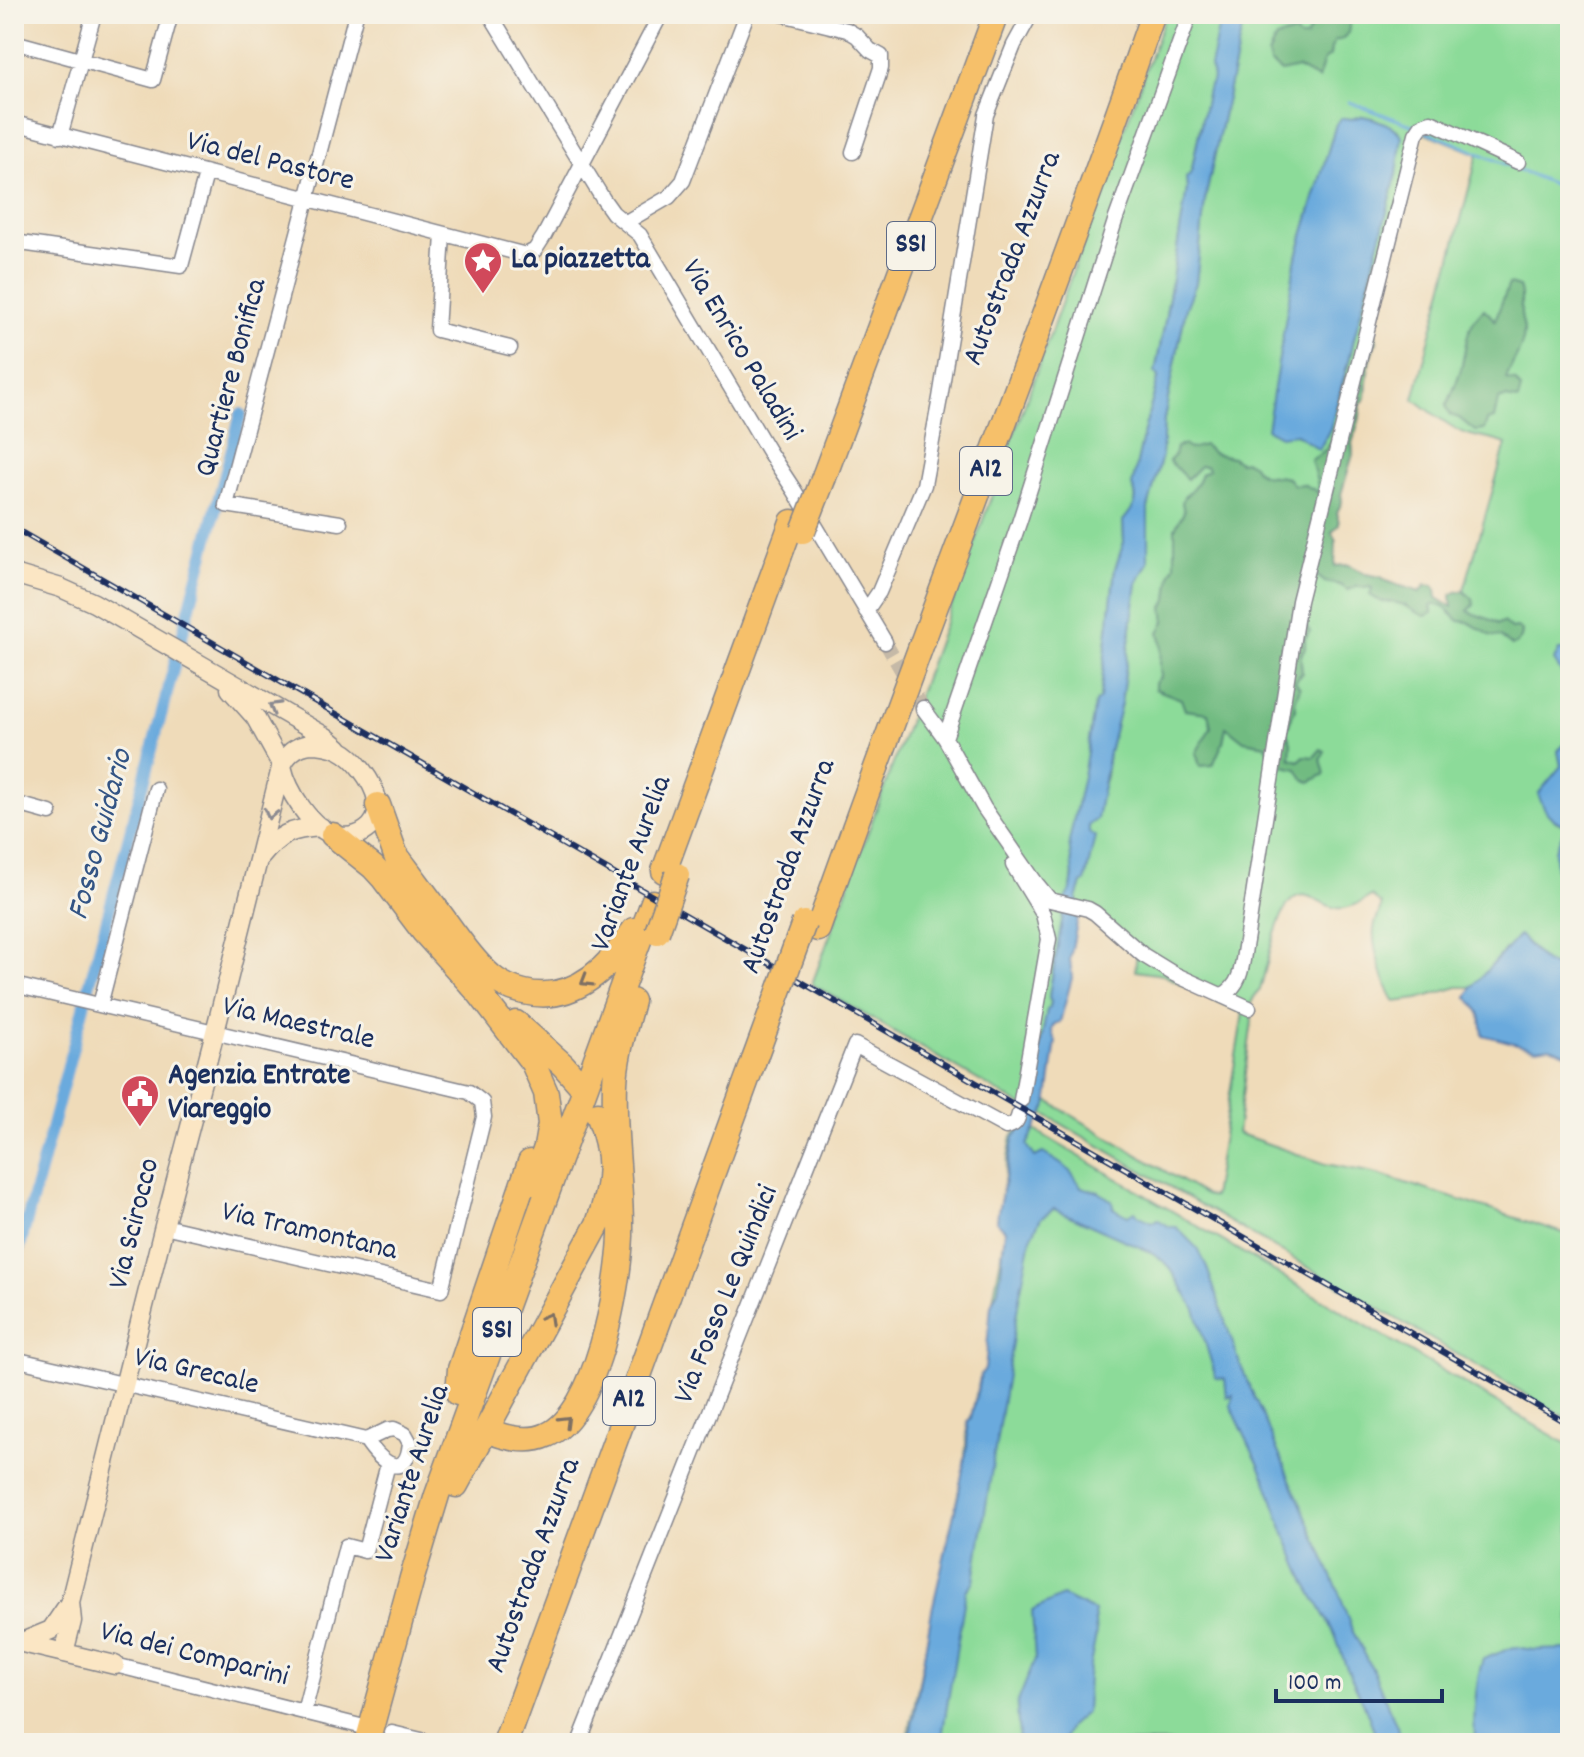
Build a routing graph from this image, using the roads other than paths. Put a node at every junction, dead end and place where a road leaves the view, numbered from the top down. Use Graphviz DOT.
graph roads {
  1 [pos="94,14"];
  2 [pos="171,14"];
  3 [pos="356,14"];
  4 [pos="490,14"];
  5 [pos="661,14"];
  6 [pos="747,14"];
  7 [pos="781,14"];
  8 [pos="981,14"];
  9 [pos="996,14"];
  10 [pos="1031,14"];
  11 [pos="1137,14"];
  12 [pos="1153,14"];
  13 [pos="1190,14"];
  14 [pos="14,42"];
  15 [pos="81,60"];
  16 [pos="14,123"];
  17 [pos="60,136"];
  18 [pos="853,152"];
  19 [pos="1518,162"];
  20 [pos="582,164"];
  21 [pos="206,174"];
  22 [pos="307,199"];
  23 [pos="626,222"];
  24 [pos="443,235"];
  25 [pos="14,242"];
  26 [pos="510,348"];
  27 [pos="818,474"];
  28 [pos="340,523"];
  29 [pos="15,575"];
  30 [pos="866,611"];
  31 [pos="885,642"];
  32 [pos="208,668"];
  33 [pos="923,708"];
  34 [pos="945,738"];
  35 [pos="339,748"];
  36 [pos="282,767"];
  37 [pos="156,789"];
  38 [pos="974,791"];
  39 [pos="14,803"];
  40 [pos="378,805"];
  41 [pos="50,813"];
  42 [pos="327,831"];
  43 [pos="396,855"];
  44 [pos="258,860"];
  45 [pos="671,873"];
  46 [pos="811,926"];
  47 [pos="646,927"];
  48 [pos="459,969"];
  49 [pos="14,985"];
  50 [pos="480,994"];
  51 [pos="1223,995"];
  52 [pos="632,1001"];
  53 [pos="97,1004"];
  54 [pos="1249,1008"];
  55 [pos="215,1032"];
  56 [pos="761,1062"];
  57 [pos="579,1083"];
  58 [pos="598,1114"];
  59 [pos="164,1226"];
  60 [pos="441,1290"];
  61 [pos="14,1359"];
  62 [pos="125,1383"];
  63 [pos="458,1393"];
  64 [pos="494,1433"];
  65 [pos="366,1440"];
  66 [pos="388,1464"];
  67 [pos="447,1490"];
  68 [pos="63,1624"];
  69 [pos="18,1642"];
  70 [pos="58,1651"];
  71 [pos="115,1665"];
  72 [pos="304,1712"];
  73 [pos="364,1734"];
  74 [pos="387,1738"];
  75 [pos="434,1743"];
  76 [pos="505,1743"];
  77 [pos="522,1743"];
  78 [pos="579,1743"];
  1 -- 15 [label="street"];
  2 -- 15 [label="street"];
  3 -- 22 [label="street"];
  4 -- 20 [label="street, Via Enrico Paladini"];
  5 -- 20 [label="street"];
  6 -- 23 [label="street"];
  7 -- 18 [label="street"];
  8 -- 27 [label="highway, Variante Aurelia / SS1"];
  9 -- 27 [label="highway, Variante Aurelia / SS1"];
  10 -- 30 [label="street"];
  11 -- 46 [label="highway, Autostrada Azzurra / A12"];
  12 -- 46 [label="highway, Autostrada Azzurra / A12"];
  13 -- 34 [label="street"];
  14 -- 15 [label="street"];
  15 -- 17 [label="street"];
  16 -- 17 [label="street, Via del Pastore"];
  17 -- 21 [label="street, Via del Pastore"];
  19 -- 51 [label="street"];
  20 -- 23 [label="street, Via Enrico Paladini"];
  20 -- 24 [label="street, Via del Pastore"];
  21 -- 22 [label="street, Via del Pastore"];
  21 -- 25 [label="street"];
  22 -- 24 [label="street, Via del Pastore"];
  22 -- 28 [label="street, Quartiere Bonifica"];
  23 -- 30 [label="street, Via Enrico Paladini"];
  24 -- 26 [label="street"];
  27 -- 45 [label="highway, Variante Aurelia / SS1"];
  29 -- 32 [label="street"];
  30 -- 31 [label="street, Via Enrico Paladini"];
  35 -- 32 [label="street, one-way"];
  32 -- 36 [label="street"];
  33 -- 34 [label="street"];
  34 -- 38 [label="street"];
  35 -- 36 [label="street"];
  35 -- 40 [label="street"];
  36 -- 42 [label="street"];
  36 -- 44 [label="street, Via Scirocco, one-way"];
  37 -- 53 [label="street"];
  38 -- 51 [label="street"];
  38 -- 78 [label="street, Via Fosso Le Quindici"];
  39 -- 41 [label="street"];
  40 -- 42 [label="street"];
  40 -- 43 [label="highway"];
  42 -- 44 [label="street"];
  42 -- 48 [label="highway"];
  47 -- 43 [label="highway, one-way"];
  43 -- 48 [label="highway"];
  44 -- 55 [label="street, Via Scirocco"];
  45 -- 47 [label="highway, Variante Aurelia / SS1, bridge"];
  45 -- 47 [label="highway, Variante Aurelia / SS1"];
  46 -- 56 [label="highway, Autostrada Azzurra / A12"];
  47 -- 52 [label="highway, Variante Aurelia / SS1"];
  47 -- 67 [label="highway, Variante Aurelia / SS1"];
  48 -- 50 [label="highway"];
  49 -- 53 [label="street, Via Maestrale"];
  50 -- 57 [label="highway"];
  50 -- 63 [label="highway"];
  50 -- 67 [label="highway"];
  51 -- 54 [label="street"];
  64 -- 52 [label="highway, one-way"];
  52 -- 67 [label="highway, Variante Aurelia / SS1"];
  53 -- 55 [label="street, Via Maestrale"];
  55 -- 59 [label="street, Via Scirocco"];
  55 -- 60 [label="street, Via Maestrale"];
  56 -- 76 [label="highway, Autostrada Azzurra / A12"];
  56 -- 77 [label="highway, Autostrada Azzurra / A12"];
  67 -- 58 [label="highway, one-way"];
  59 -- 60 [label="street, Via Tramontana"];
  59 -- 62 [label="street, Via Scirocco"];
  61 -- 62 [label="street, Via Grecale"];
  62 -- 65 [label="street, Via Grecale"];
  62 -- 68 [label="street, Via Scirocco"];
  65 -- 66 [label="street"];
  65 -- 66 [label="street"];
  66 -- 72 [label="street"];
  67 -- 73 [label="highway, Variante Aurelia / SS1"];
  67 -- 74 [label="highway, Variante Aurelia / SS1"];
  68 -- 69 [label="street"];
  68 -- 70 [label="street, Via Scirocco"];
  68 -- 71 [label="street"];
  69 -- 70 [label="street, Via dei Comparini"];
  70 -- 71 [label="street, Via dei Comparini"];
  71 -- 72 [label="street, Via dei Comparini"];
  72 -- 73 [label="street, Via dei Comparini"];
  74 -- 75 [label="street"];
}
